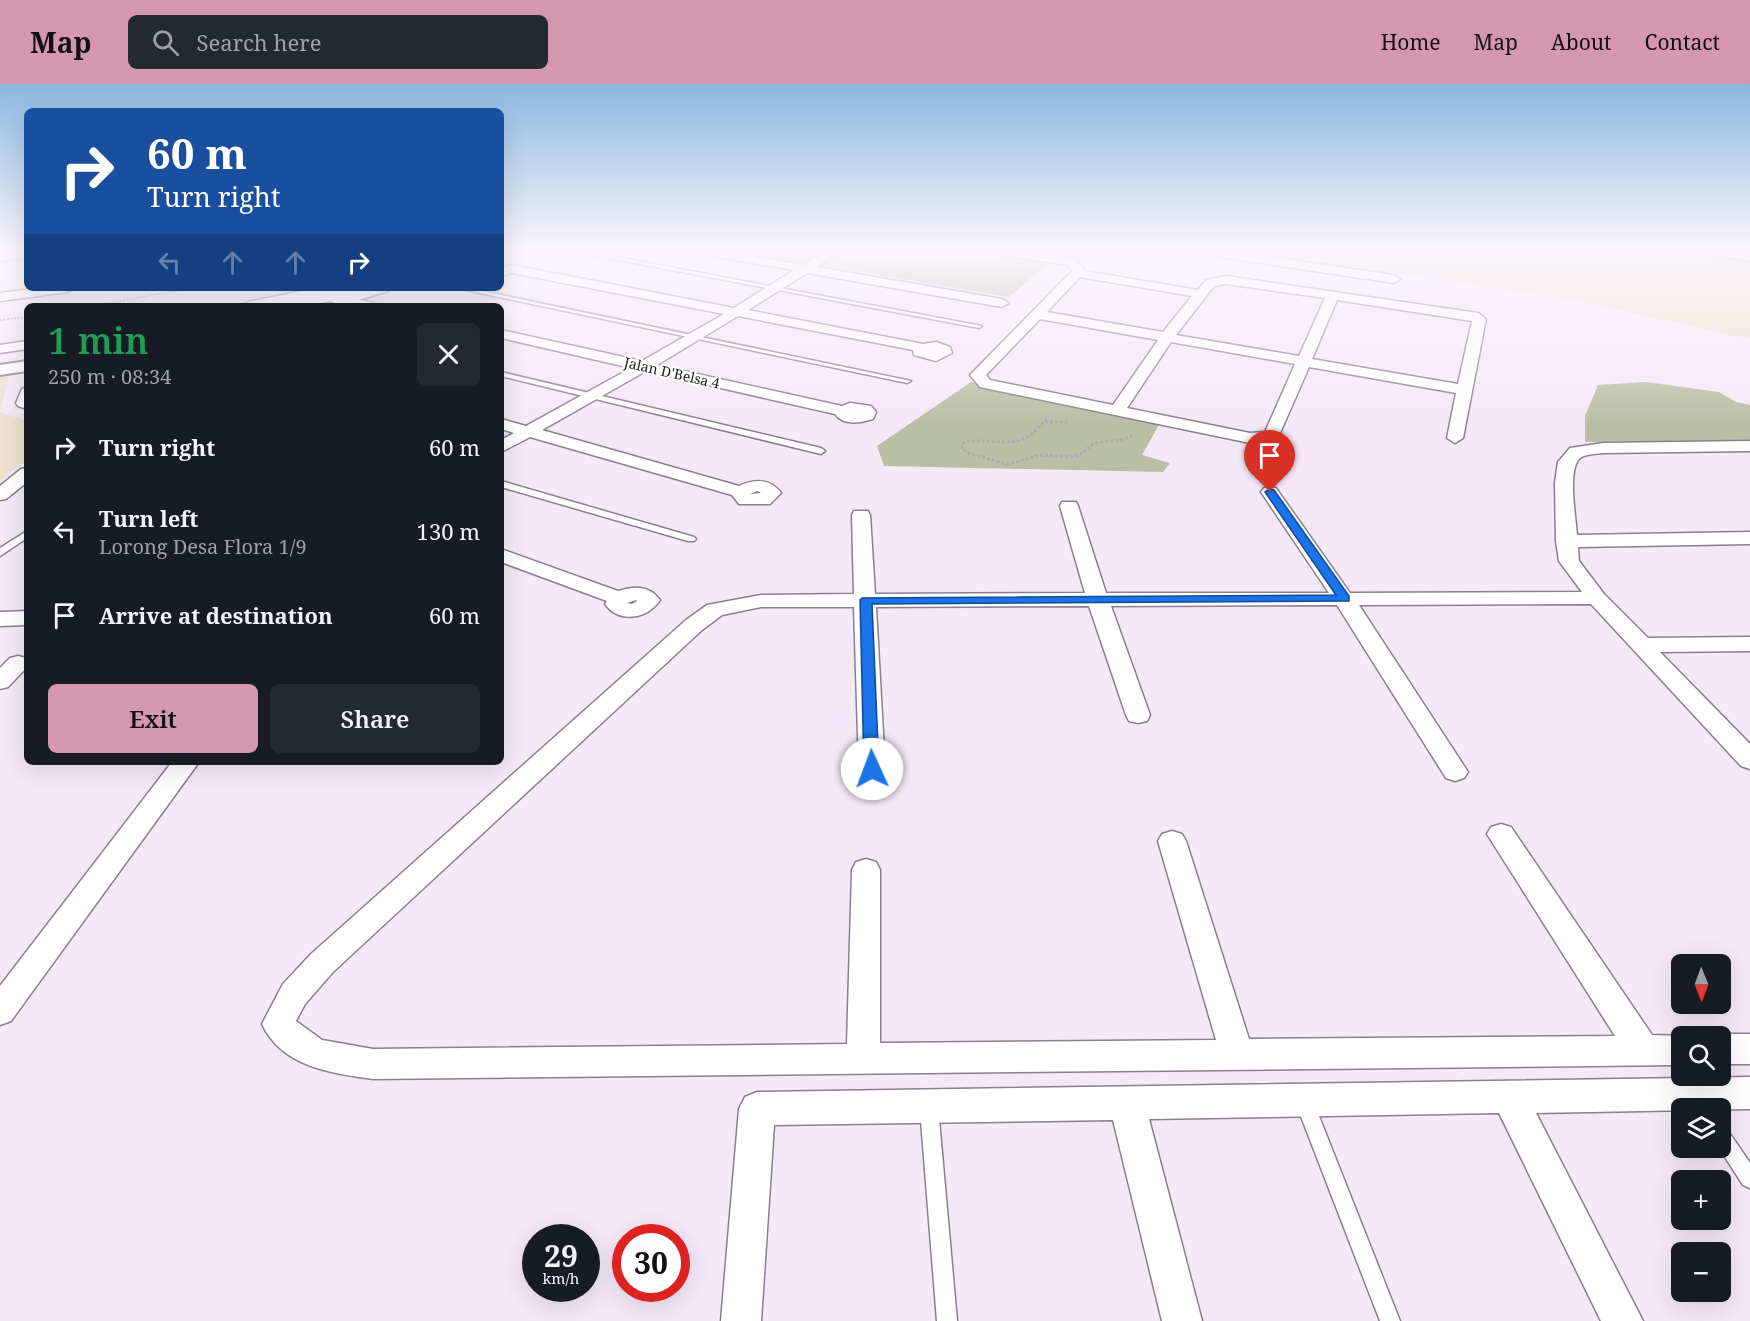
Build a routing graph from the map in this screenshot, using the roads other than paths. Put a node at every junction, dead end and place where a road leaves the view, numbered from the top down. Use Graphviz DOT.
graph roads {
  1 [pos="561,310"];
  2 [pos="717,310"];
  3 [pos="739,310"];
  4 [pos="888,310"];
  5 [pos="1039,310"];
  6 [pos="1189,310"];
  7 [pos="1327,310"];
  8 [pos="1426,310"];
  9 [pos="734,313"];
  10 [pos="1035,314"];
  11 [pos="979,326"];
  12 [pos="504,335"];
  13 [pos="1167,337"];
  14 [pos="694,338"];
  15 [pos="24,345"];
  16 [pos="923,348"];
  17 [pos="0,349"];
  18 [pos="24,359"];
  19 [pos="1306,361"];
  20 [pos="0,363"];
  21 [pos="24,366"];
  22 [pos="642,366"];
  23 [pos="0,370"];
  24 [pos="504,375"];
  25 [pos="907,381"];
  26 [pos="1465,390"];
  27 [pos="588,396"];
  28 [pos="1118,410"];
  29 [pos="844,411"];
  30 [pos="504,425"];
  31 [pos="529,431"];
  32 [pos="1455,438"];
  33 [pos="504,445"];
  34 [pos="1750,446"];
  35 [pos="821,451"];
  36 [pos="24,475"];
  37 [pos="504,485"];
  38 [pos="741,492"];
  39 [pos="1270,492"];
  40 [pos="0,495"];
  41 [pos="1069,506"];
  42 [pos="861,515"];
  43 [pos="24,536"];
  44 [pos="1750,538"];
  45 [pos="691,539"];
  46 [pos="1566,541"];
  47 [pos="0,554"];
  48 [pos="504,556"];
  49 [pos="619,598"];
  50 [pos="1344,598"];
  51 [pos="1597,598"];
  52 [pos="866,600"];
  53 [pos="1098,600"];
  54 [pos="24,618"];
  55 [pos="0,619"];
  56 [pos="1750,644"];
  57 [pos="1641,645"];
  58 [pos="18,663"];
  59 [pos="0,682"];
  60 [pos="1138,715"];
  61 [pos="1750,760"];
  62 [pos="184,765"];
  63 [pos="872,769"];
  64 [pos="1455,771"];
  65 [pos="1502,834"];
  66 [pos="1173,841"];
  67 [pos="866,870"];
  68 [pos="0,1011"];
  69 [pos="1750,1049"];
  70 [pos="1643,1050"];
  71 [pos="1671,1050"];
  72 [pos="1731,1050"];
  73 [pos="1238,1055"];
  74 [pos="863,1058"];
  75 [pos="1750,1093"];
  76 [pos="1509,1097"];
  77 [pos="1718,1098"];
  78 [pos="1304,1100"];
  79 [pos="1671,1100"];
  80 [pos="1127,1103"];
  81 [pos="929,1106"];
  82 [pos="1731,1150"];
  83 [pos="1750,1179"];
  84 [pos="741,1321"];
  85 [pos="947,1321"];
  86 [pos="1182,1321"];
  87 [pos="1390,1321"];
  88 [pos="1623,1321"];
  1 -- 14 [label="lane"];
  2 -- 9 [label="street"];
  3 -- 9 [label="street"];
  4 -- 11 [label="lane"];
  5 -- 10 [label="street"];
  6 -- 13 [label="street"];
  7 -- 19 [label="street"];
  8 -- 26 [label="street"];
  9 -- 14 [label="street"];
  9 -- 16 [label="street"];
  10 -- 13 [label="street"];
  10 -- 28 [label="street"];
  12 -- 22 [label="street, Jalan D'Belsa 4"];
  13 -- 19 [label="street"];
  13 -- 28 [label="street"];
  14 -- 22 [label="street"];
  14 -- 25 [label="lane"];
  15 -- 17 [label="street"];
  18 -- 20 [label="street"];
  19 -- 26 [label="street"];
  19 -- 28 [label="street"];
  21 -- 23 [label="street"];
  22 -- 27 [label="street"];
  22 -- 29 [label="street, Jalan D'Belsa 4"];
  24 -- 27 [label="lane"];
  26 -- 32 [label="street"];
  27 -- 31 [label="street"];
  27 -- 35 [label="lane"];
  30 -- 31 [label="street"];
  31 -- 33 [label="street"];
  31 -- 38 [label="street"];
  34 -- 46 [label="street"];
  36 -- 40 [label="street"];
  37 -- 45 [label="lane"];
  39 -- 50 [label="street"];
  41 -- 53 [label="street"];
  42 -- 52 [label="street"];
  43 -- 47 [label="lane"];
  44 -- 46 [label="street"];
  46 -- 51 [label="street"];
  48 -- 49 [label="street"];
  50 -- 51 [label="street"];
  50 -- 53 [label="street"];
  50 -- 64 [label="street"];
  51 -- 57 [label="street"];
  52 -- 53 [label="street"];
  52 -- 63 [label="street"];
  52 -- 74 [label="street"];
  53 -- 60 [label="street"];
  54 -- 55 [label="street"];
  56 -- 57 [label="street"];
  57 -- 61 [label="street"];
  58 -- 59 [label="street"];
  62 -- 68 [label="street"];
  65 -- 70 [label="street"];
  66 -- 73 [label="street"];
  67 -- 74 [label="street"];
  69 -- 72 [label="street"];
  70 -- 71 [label="street"];
  70 -- 73 [label="street"];
  73 -- 74 [label="street"];
  75 -- 77 [label="street"];
  76 -- 78 [label="street"];
  76 -- 79 [label="street"];
  76 -- 88 [label="street"];
  78 -- 80 [label="street"];
  78 -- 87 [label="lane"];
  80 -- 81 [label="street"];
  80 -- 86 [label="street"];
  81 -- 84 [label="street"];
  81 -- 85 [label="lane"];
  82 -- 83 [label="lane"];
}
